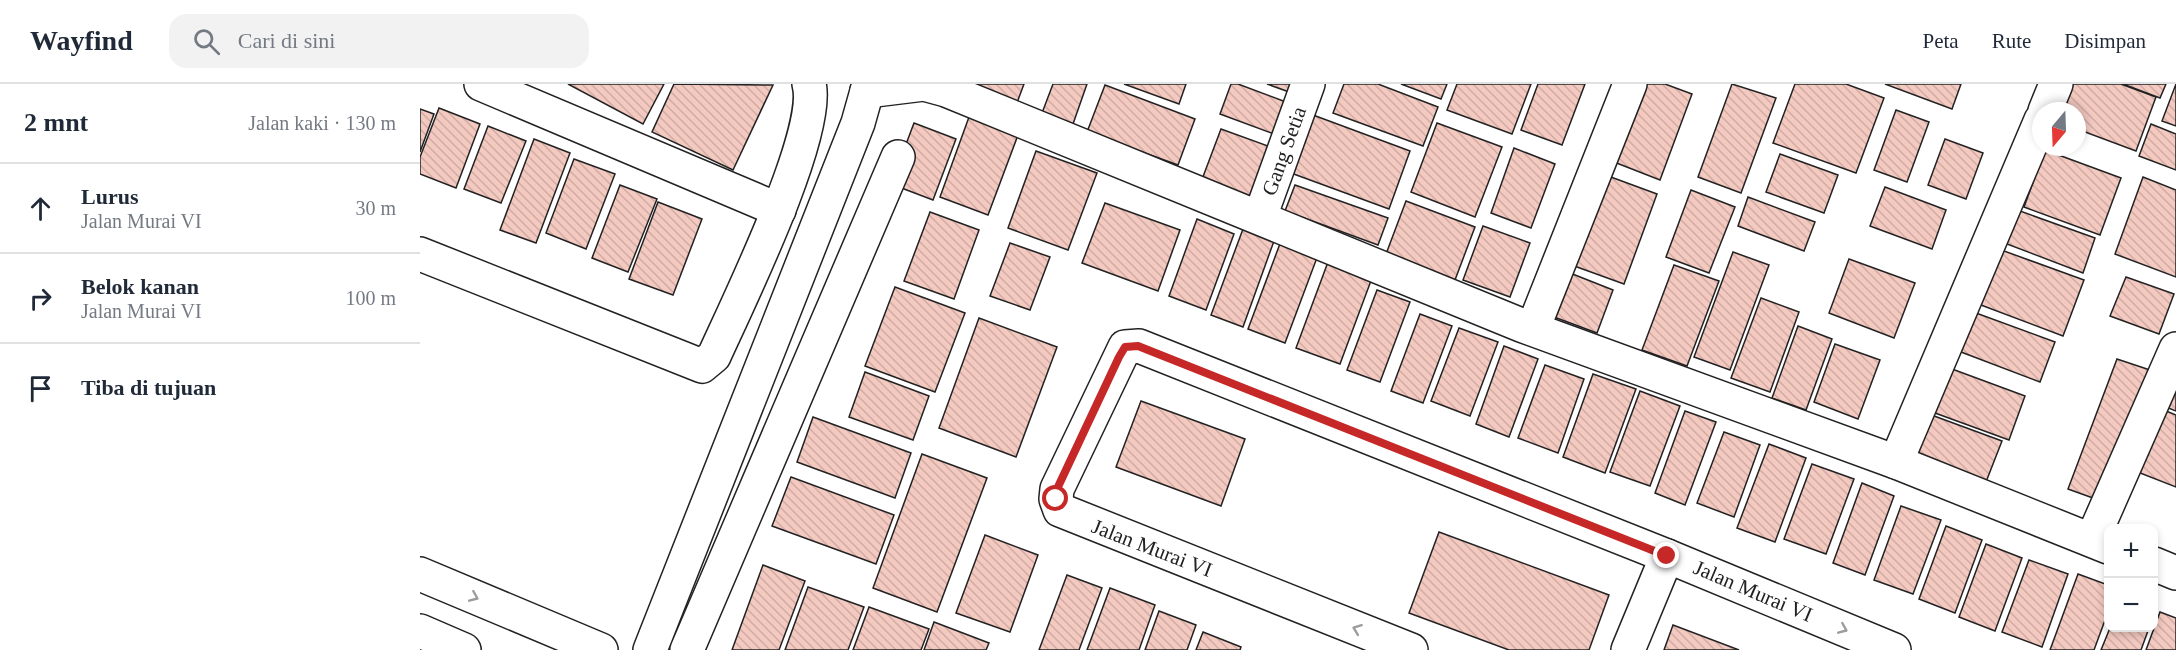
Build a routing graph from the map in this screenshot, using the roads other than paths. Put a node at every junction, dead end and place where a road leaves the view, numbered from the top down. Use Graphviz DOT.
graph roads {
  1 [pos="481,84"];
  2 [pos="809,84"];
  3 [pos="924,84"];
  4 [pos="1308,84"];
  5 [pos="1630,84"];
  6 [pos="2056,84"];
  7 [pos="866,88"];
  8 [pos="2049,102"];
  9 [pos="2032,141"];
  10 [pos="898,157"];
  11 [pos="779,210"];
  12 [pos="1260,217"];
  13 [pos="420,254"];
  14 [pos="1538,316"];
  15 [pos="2176,349"];
  16 [pos="756,386"];
  17 [pos="796,397"];
  18 [pos="1896,462"];
  19 [pos="2100,543"];
  20 [pos="1667,556"];
  21 [pos="2158,566"];
  22 [pos="2176,573"];
  23 [pos="420,574"];
  24 [pos="420,631"];
  25 [pos="464,650"];
  26 [pos="601,650"];
  27 [pos="650,650"];
  28 [pos="687,650"];
  29 [pos="1412,650"];
  30 [pos="1628,650"];
  31 [pos="1894,650"];
  1 -- 11 [label="street"];
  2 -- 11 [label="street"];
  3 -- 7 [label="street"];
  3 -- 12 [label="street"];
  4 -- 12 [label="street, Gang Setia"];
  5 -- 14 [label="street"];
  6 -- 8 [label="street"];
  7 -- 16 [label="street"];
  9 -- 18 [label="street"];
  10 -- 17 [label="street"];
  11 -- 13 [label="street"];
  12 -- 18 [label="street"];
  15 -- 19 [label="street"];
  16 -- 17 [label="street"];
  16 -- 27 [label="street"];
  17 -- 28 [label="street"];
  18 -- 19 [label="street"];
  29 -- 20 [label="street, Jalan Murai VI, one-way"];
  20 -- 30 [label="street"];
  20 -- 31 [label="street, Jalan Murai VI, one-way"];
  21 -- 22 [label="street"];
  23 -- 26 [label="street, one-way"];
  24 -- 25 [label="street"];
}
